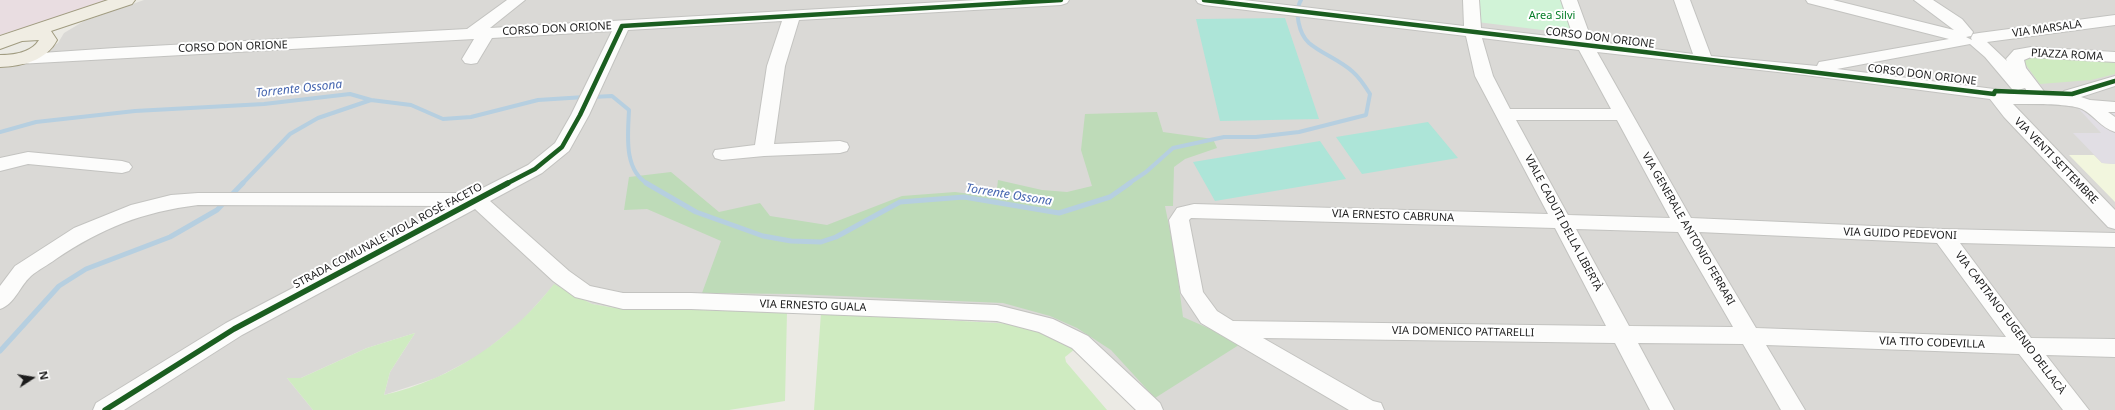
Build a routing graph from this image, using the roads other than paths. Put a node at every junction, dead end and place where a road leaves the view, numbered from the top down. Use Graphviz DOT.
graph roads {
  1 [pos="126,0"];
  2 [pos="136,0"];
  3 [pos="517,0"];
  4 [pos="1061,0"];
  5 [pos="1204,0"];
  6 [pos="1353,0"];
  7 [pos="1471,0"];
  8 [pos="1569,0"];
  9 [pos="1682,0"];
  10 [pos="1814,0"];
  11 [pos="1922,0"];
  12 [pos="792,16"];
  13 [pos="1340,16"];
  14 [pos="2115,20"];
  15 [pos="622,26"];
  16 [pos="479,33"];
  17 [pos="1473,33"];
  18 [pos="26,34"];
  19 [pos="1968,38"];
  20 [pos="48,41"];
  21 [pos="0,43"];
  22 [pos="1585,46"];
  23 [pos="148,50"];
  24 [pos="2115,57"];
  25 [pos="471,59"];
  26 [pos="9,60"];
  27 [pos="1704,60"];
  28 [pos="1806,70"];
  29 [pos="2115,81"];
  30 [pos="2038,93"];
  31 [pos="2005,95"];
  32 [pos="2115,96"];
  33 [pos="2083,100"];
  34 [pos="2115,107"];
  35 [pos="1504,114"];
  36 [pos="1623,115"];
  37 [pos="2115,126"];
  38 [pos="840,147"];
  39 [pos="764,150"];
  40 [pos="722,154"];
  41 [pos="0,165"];
  42 [pos="122,167"];
  43 [pos="477,200"];
  44 [pos="1563,221"];
  45 [pos="2115,222"];
  46 [pos="1684,225"];
  47 [pos="1944,236"];
  48 [pos="2115,240"];
  49 [pos="3,292"];
  50 [pos="1192,293"];
  51 [pos="1230,329"];
  52 [pos="1621,334"];
  53 [pos="1750,336"];
  54 [pos="2025,346"];
  55 [pos="2115,348"];
  56 [pos="106,410"];
  57 [pos="1151,410"];
  58 [pos="1372,410"];
  59 [pos="1662,410"];
  60 [pos="1793,410"];
  61 [pos="2077,410"];
  1 -- 18 [label="main road"];
  2 -- 20 [label="main road"];
  3 -- 16 [label="street"];
  4 -- 12 [label="street, CORSO DON ORIONE"];
  5 -- 13 [label="street, CORSO DON ORIONE"];
  6 -- 13 [label="street"];
  7 -- 17 [label="street, VIALE CADUTI DELLA LIBERTÀ"];
  8 -- 22 [label="street, VIA GENERALE ANTONIO FERRARI"];
  9 -- 27 [label="street"];
  10 -- 19 [label="street"];
  11 -- 19 [label="street, VIA VENTI SETTEMBRE"];
  12 -- 15 [label="street, CORSO DON ORIONE"];
  12 -- 39 [label="street"];
  13 -- 17 [label="street, CORSO DON ORIONE"];
  14 -- 19 [label="street, VIA MARSALA"];
  15 -- 16 [label="street, CORSO DON ORIONE"];
  15 -- 43 [label="street, STRADA COMUNALE VIOLA ROSÈ FACETO"];
  16 -- 23 [label="street, CORSO DON ORIONE"];
  16 -- 25 [label="street"];
  17 -- 22 [label="street, CORSO DON ORIONE"];
  17 -- 35 [label="street, VIALE CADUTI DELLA LIBERTÀ"];
  18 -- 20 [label="main road"];
  18 -- 21 [label="main road"];
  19 -- 28 [label="street, VIA MARSALA"];
  19 -- 31 [label="street, VIA VENTI SETTEMBRE"];
  20 -- 23 [label="street, CORSO DON ORIONE"];
  20 -- 26 [label="main road"];
  22 -- 27 [label="street, CORSO DON ORIONE"];
  22 -- 36 [label="street, VIA GENERALE ANTONIO FERRARI"];
  23 -- 26 [label="street, CORSO DON ORIONE"];
  24 -- 30 [label="street, PIAZZA ROMA"];
  27 -- 28 [label="street, CORSO DON ORIONE"];
  28 -- 31 [label="street, CORSO DON ORIONE"];
  29 -- 33 [label="street"];
  30 -- 31 [label="street"];
  30 -- 33 [label="street"];
  31 -- 33 [label="street"];
  31 -- 45 [label="street, VIA VENTI SETTEMBRE"];
  32 -- 33 [label="street"];
  33 -- 34 [label="street"];
  33 -- 37 [label="street"];
  35 -- 36 [label="street"];
  35 -- 44 [label="street, VIALE CADUTI DELLA LIBERTÀ"];
  36 -- 46 [label="street, VIA GENERALE ANTONIO FERRARI"];
  38 -- 39 [label="street"];
  39 -- 40 [label="street"];
  41 -- 42 [label="street"];
  43 -- 49 [label="street"];
  43 -- 56 [label="street, STRADA COMUNALE VIOLA ROSÈ FACETO"];
  43 -- 57 [label="street, VIA ERNESTO GUALA"];
  44 -- 46 [label="street, VIA ERNESTO CABRUNA"];
  44 -- 50 [label="street, VIA ERNESTO CABRUNA"];
  44 -- 52 [label="street, VIALE CADUTI DELLA LIBERTÀ"];
  46 -- 47 [label="street, VIA GUIDO PEDEVONI"];
  46 -- 53 [label="street, VIA GENERALE ANTONIO FERRARI"];
  47 -- 48 [label="street, VIA GUIDO PEDEVONI"];
  47 -- 54 [label="street, VIA CAPITANO EUGENIO DELLACÀ"];
  50 -- 51 [label="street, VIA DOMENICO PATTARELLI"];
  51 -- 52 [label="street, VIA DOMENICO PATTARELLI"];
  51 -- 58 [label="street"];
  52 -- 53 [label="street, VIA DOMENICO PATTARELLI"];
  52 -- 59 [label="street, VIALE CADUTI DELLA LIBERTÀ"];
  53 -- 54 [label="street, VIA TITO CODEVILLA"];
  53 -- 60 [label="street, VIA GENERALE ANTONIO FERRARI"];
  54 -- 55 [label="street, VIA TITO CODEVILLA"];
  54 -- 61 [label="street, VIA CAPITANO EUGENIO DELLACÀ"];
}
